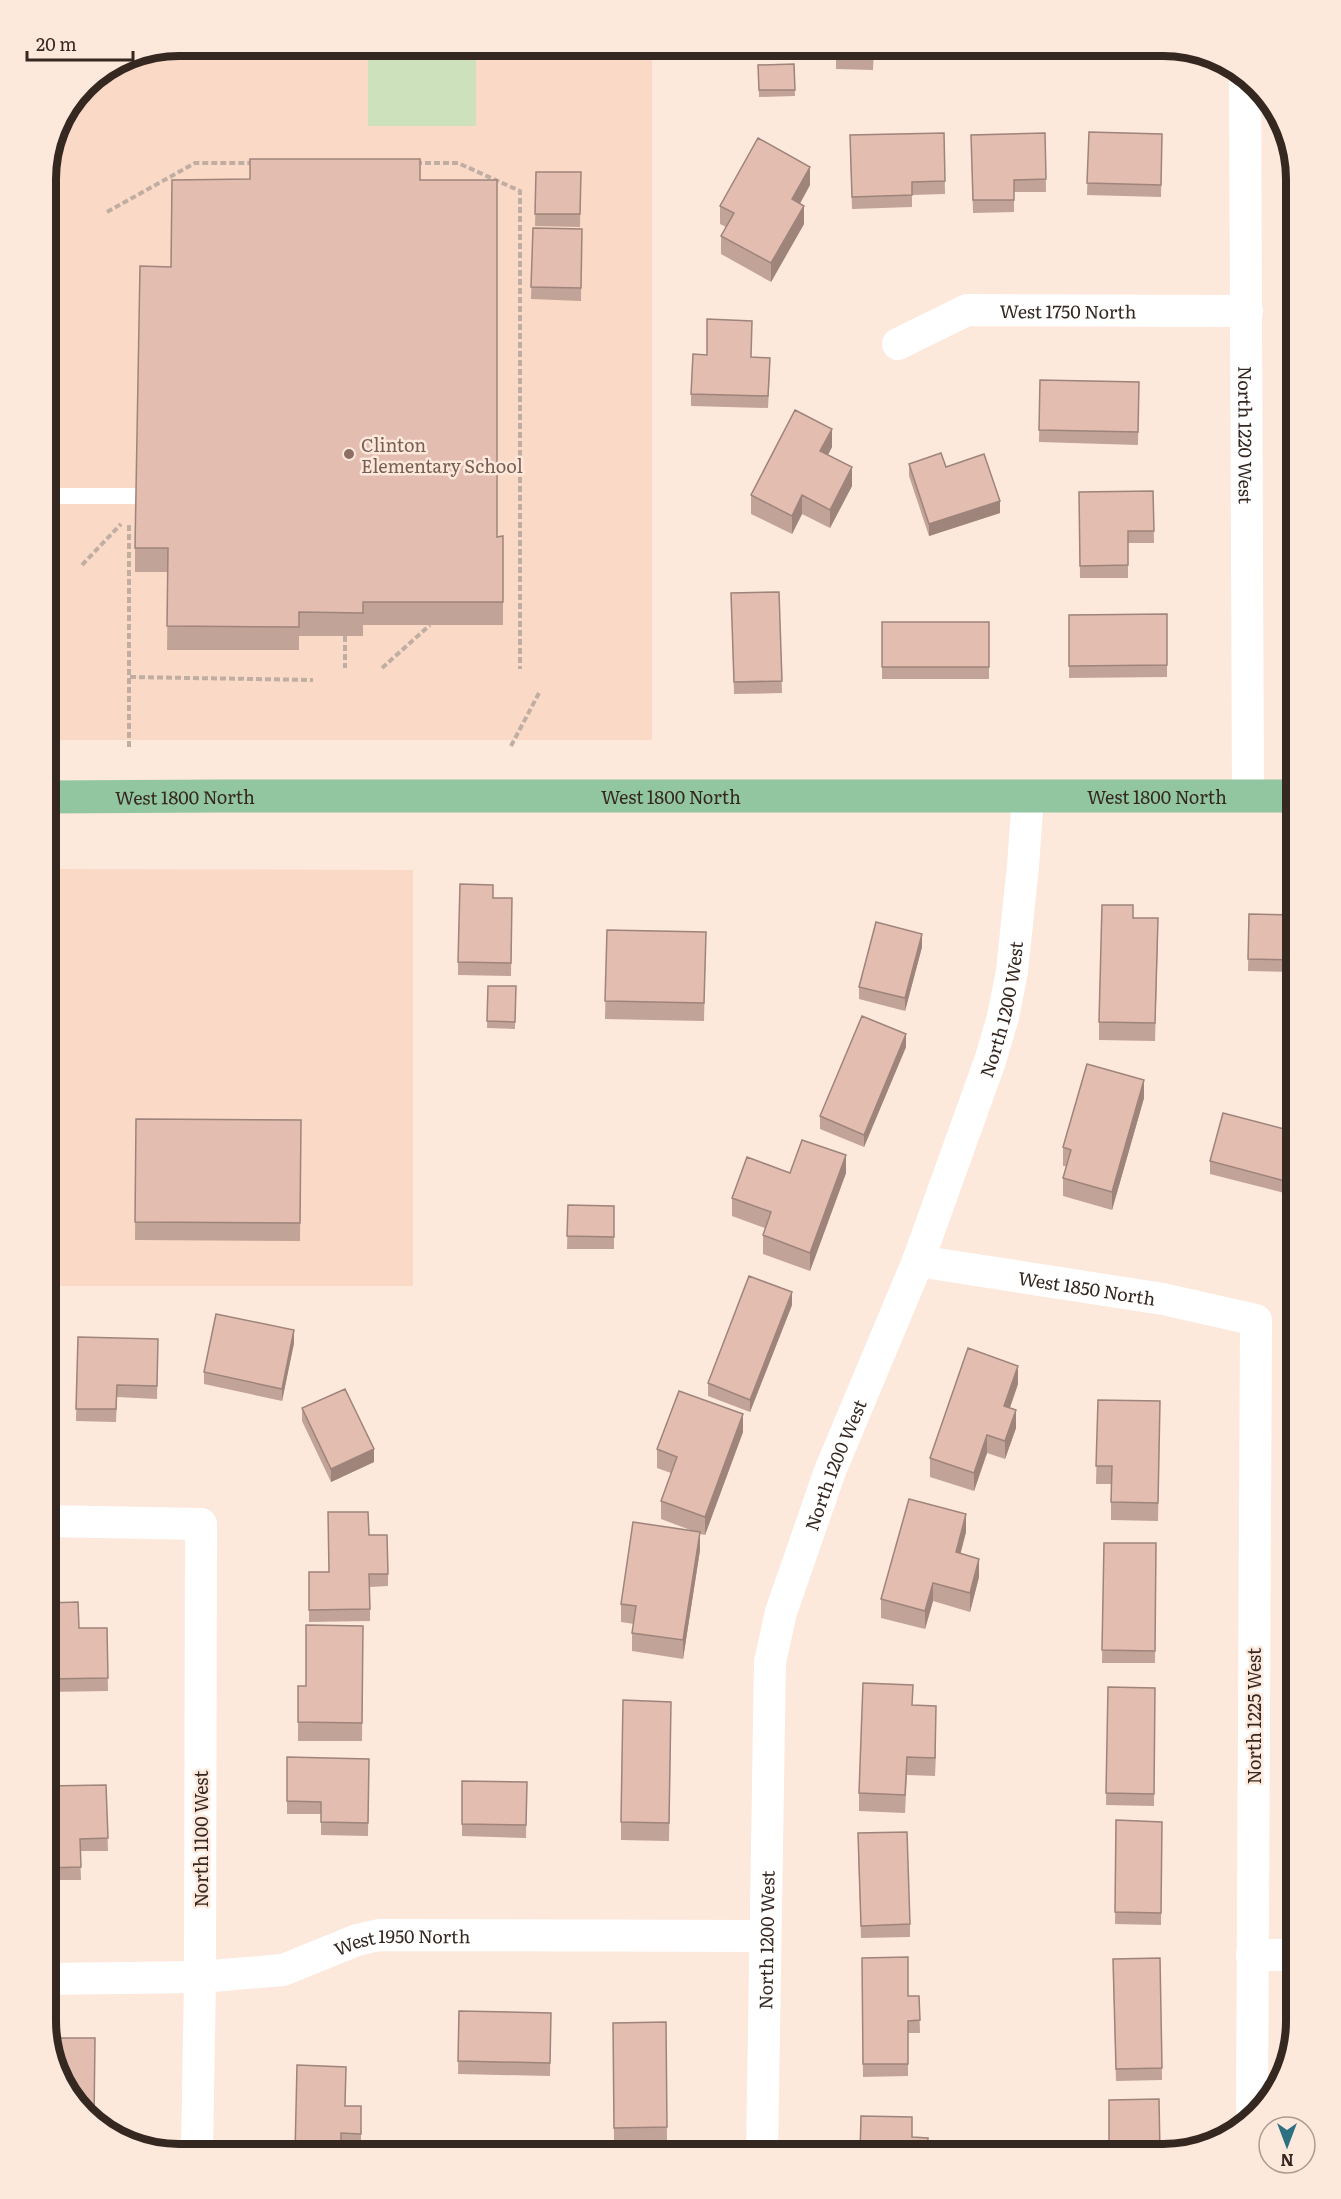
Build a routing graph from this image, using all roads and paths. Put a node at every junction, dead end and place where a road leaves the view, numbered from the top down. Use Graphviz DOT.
graph roads {
  1 [pos="1245,87"];
  2 [pos="255,163"];
  3 [pos="411,163"];
  4 [pos="107,212"];
  5 [pos="1247,311"];
  6 [pos="898,344"];
  7 [pos="56,496"];
  8 [pos="135,496"];
  9 [pos="82,565"];
  10 [pos="430,626"];
  11 [pos="345,636"];
  12 [pos="345,668"];
  13 [pos="382,668"];
  14 [pos="519,669"];
  15 [pos="130,677"];
  16 [pos="313,680"];
  17 [pos="539,693"];
  18 [pos="511,746"];
  19 [pos="129,747"];
  20 [pos="1028,796"];
  21 [pos="1248,796"];
  22 [pos="1286,796"];
  23 [pos="56,797"];
  24 [pos="918,1261"];
  25 [pos="1256,1320"];
  26 [pos="56,1521"];
  27 [pos="765,1936"];
  28 [pos="1252,1955"];
  29 [pos="1286,1955"];
  30 [pos="200,1977"];
  31 [pos="56,1979"];
  32 [pos="1252,2105"];
  33 [pos="197,2143"];
  34 [pos="762,2144"];
  1 -- 5 [label="street, North 1220 West"];
  2 -- 4 [label="path"];
  3 -- 14 [label="path"];
  5 -- 6 [label="street, West 1750 North"];
  5 -- 21 [label="street, North 1220 West"];
  7 -- 8 [label="lane"];
  9 -- 15 [label="path"];
  10 -- 13 [label="path"];
  11 -- 12 [label="path"];
  15 -- 16 [label="path"];
  15 -- 19 [label="path"];
  17 -- 18 [label="path"];
  20 -- 21 [label="main road, West 1800 North"];
  20 -- 23 [label="main road, West 1800 North"];
  20 -- 24 [label="street, North 1200 West"];
  21 -- 22 [label="main road, West 1800 North"];
  24 -- 25 [label="street, West 1850 North"];
  24 -- 27 [label="street, North 1200 West"];
  25 -- 28 [label="street, North 1225 West"];
  26 -- 30 [label="street, North 1100 West"];
  27 -- 30 [label="street, West 1950 North"];
  27 -- 34 [label="street, North 1200 West"];
  28 -- 29 [label="street"];
  28 -- 32 [label="street, North 1225 West"];
  30 -- 31 [label="street, West 1950 North"];
  30 -- 33 [label="street, North 1100 West"];
}
